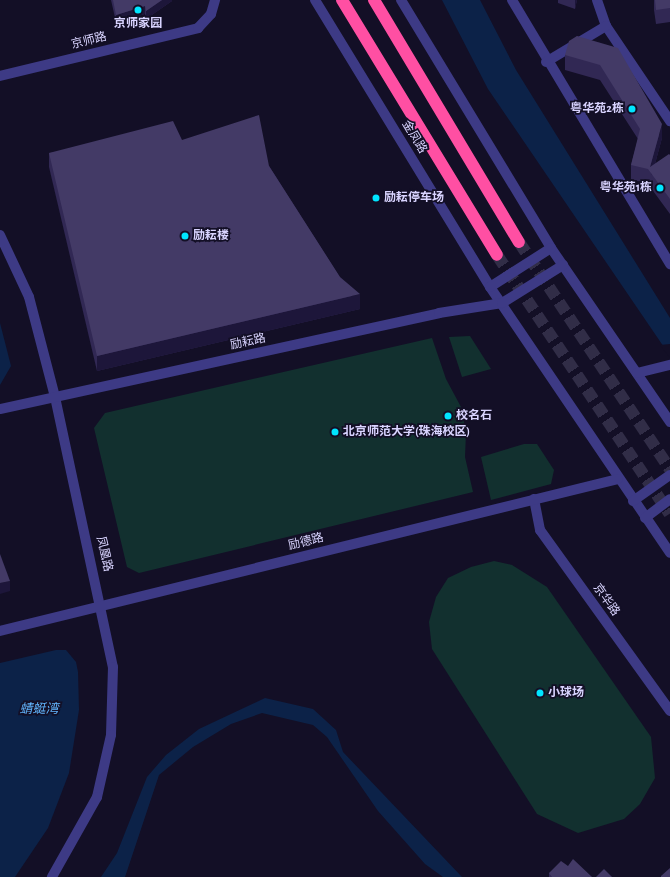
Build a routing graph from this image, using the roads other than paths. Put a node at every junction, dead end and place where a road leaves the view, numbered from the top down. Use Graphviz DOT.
graph roads {
  1 [pos="215,0"];
  2 [pos="315,0"];
  3 [pos="342,0"];
  4 [pos="374,0"];
  5 [pos="401,0"];
  6 [pos="512,0"];
  7 [pos="597,0"];
  8 [pos="606,26"];
  9 [pos="546,62"];
  10 [pos="0,76"];
  11 [pos="670,121"];
  12 [pos="0,235"];
  13 [pos="519,242"];
  14 [pos="551,248"];
  15 [pos="496,255"];
  16 [pos="670,264"];
  17 [pos="563,265"];
  18 [pos="490,287"];
  19 [pos="502,303"];
  20 [pos="667,366"];
  21 [pos="637,373"];
  22 [pos="55,397"];
  23 [pos="0,409"];
  24 [pos="670,422"];
  25 [pos="670,475"];
  26 [pos="618,479"];
  27 [pos="534,499"];
  28 [pos="670,499"];
  29 [pos="633,501"];
  30 [pos="645,518"];
  31 [pos="670,553"];
  32 [pos="99,606"];
  33 [pos="0,631"];
  34 [pos="670,711"];
  35 [pos="52,877"];
  1 -- 10 [label="street, 京师路"];
  2 -- 18 [label="street, 金凤路"];
  3 -- 15 [label="highway, 金凤路"];
  4 -- 13 [label="highway"];
  5 -- 14 [label="street"];
  6 -- 9 [label="street"];
  7 -- 8 [label="street"];
  8 -- 9 [label="street"];
  8 -- 11 [label="street"];
  9 -- 16 [label="street"];
  12 -- 22 [label="street, 凤凰路"];
  14 -- 17 [label="street"];
  14 -- 18 [label="street"];
  17 -- 19 [label="street"];
  17 -- 21 [label="street"];
  18 -- 19 [label="street, 金凤路"];
  19 -- 22 [label="street, 励耘路"];
  19 -- 26 [label="street, 金凤路"];
  20 -- 21 [label="street"];
  21 -- 24 [label="street"];
  22 -- 23 [label="street, 励耘路"];
  22 -- 32 [label="street, 凤凰路"];
  25 -- 29 [label="street"];
  26 -- 27 [label="street, 励德路"];
  26 -- 29 [label="street, 金凤路"];
  27 -- 32 [label="street, 励德路"];
  27 -- 34 [label="street, 京华路"];
  28 -- 30 [label="street"];
  29 -- 30 [label="street, 金凤路"];
  30 -- 31 [label="street"];
  32 -- 33 [label="street, 励德路"];
  32 -- 35 [label="street, 凤凰路"];
}
